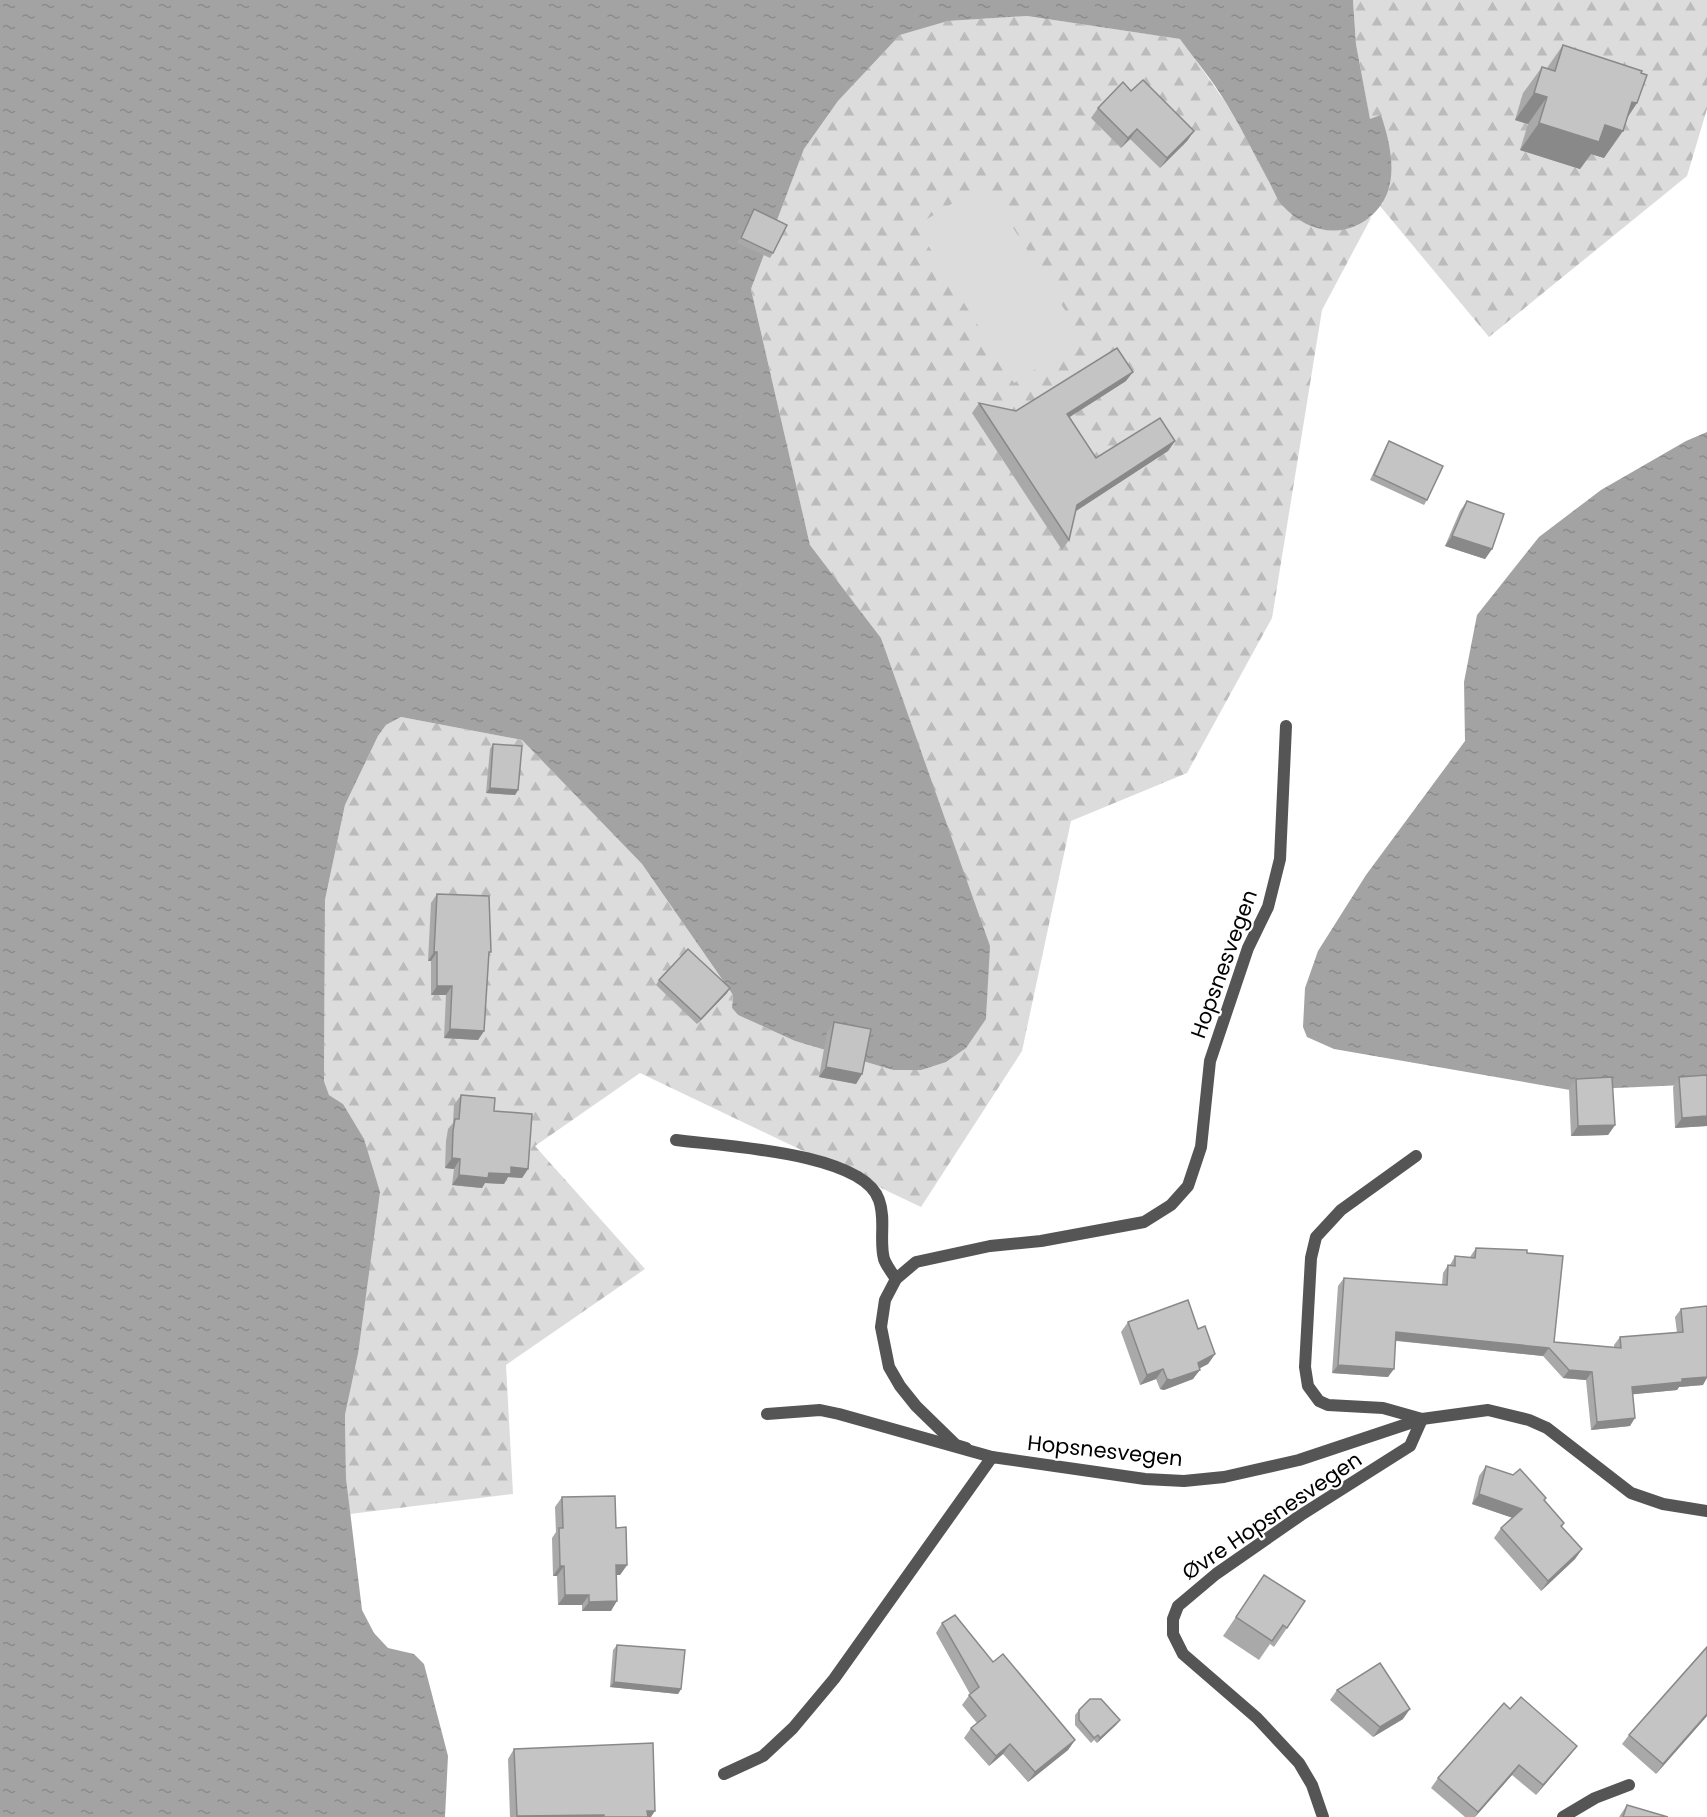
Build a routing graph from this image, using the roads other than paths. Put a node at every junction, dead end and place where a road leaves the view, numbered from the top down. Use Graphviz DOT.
graph roads {
  1 [pos="1286,726"];
  2 [pos="676,1140"];
  3 [pos="1416,1156"];
  4 [pos="896,1279"];
  5 [pos="767,1414"];
  6 [pos="1422,1419"];
  7 [pos="966,1448"];
  8 [pos="992,1457"];
  9 [pos="1707,1511"];
  10 [pos="724,1774"];
  11 [pos="1629,1785"];
  12 [pos="1323,1817"];
  13 [pos="1563,1817"];
  1 -- 4 [label="street, Hopsnesvegen"];
  2 -- 4 [label="street"];
  3 -- 6 [label="street, Hopsnesvegen"];
  4 -- 7 [label="street, Hopsnesvegen"];
  5 -- 7 [label="street, Hopsnesvegen"];
  6 -- 8 [label="street, Hopsnesvegen"];
  6 -- 9 [label="street, Hopsnesvegen"];
  6 -- 12 [label="street, Øvre Hopsnesvegen"];
  7 -- 8 [label="street, Hopsnesvegen"];
  8 -- 10 [label="street"];
  11 -- 13 [label="street"];
}
